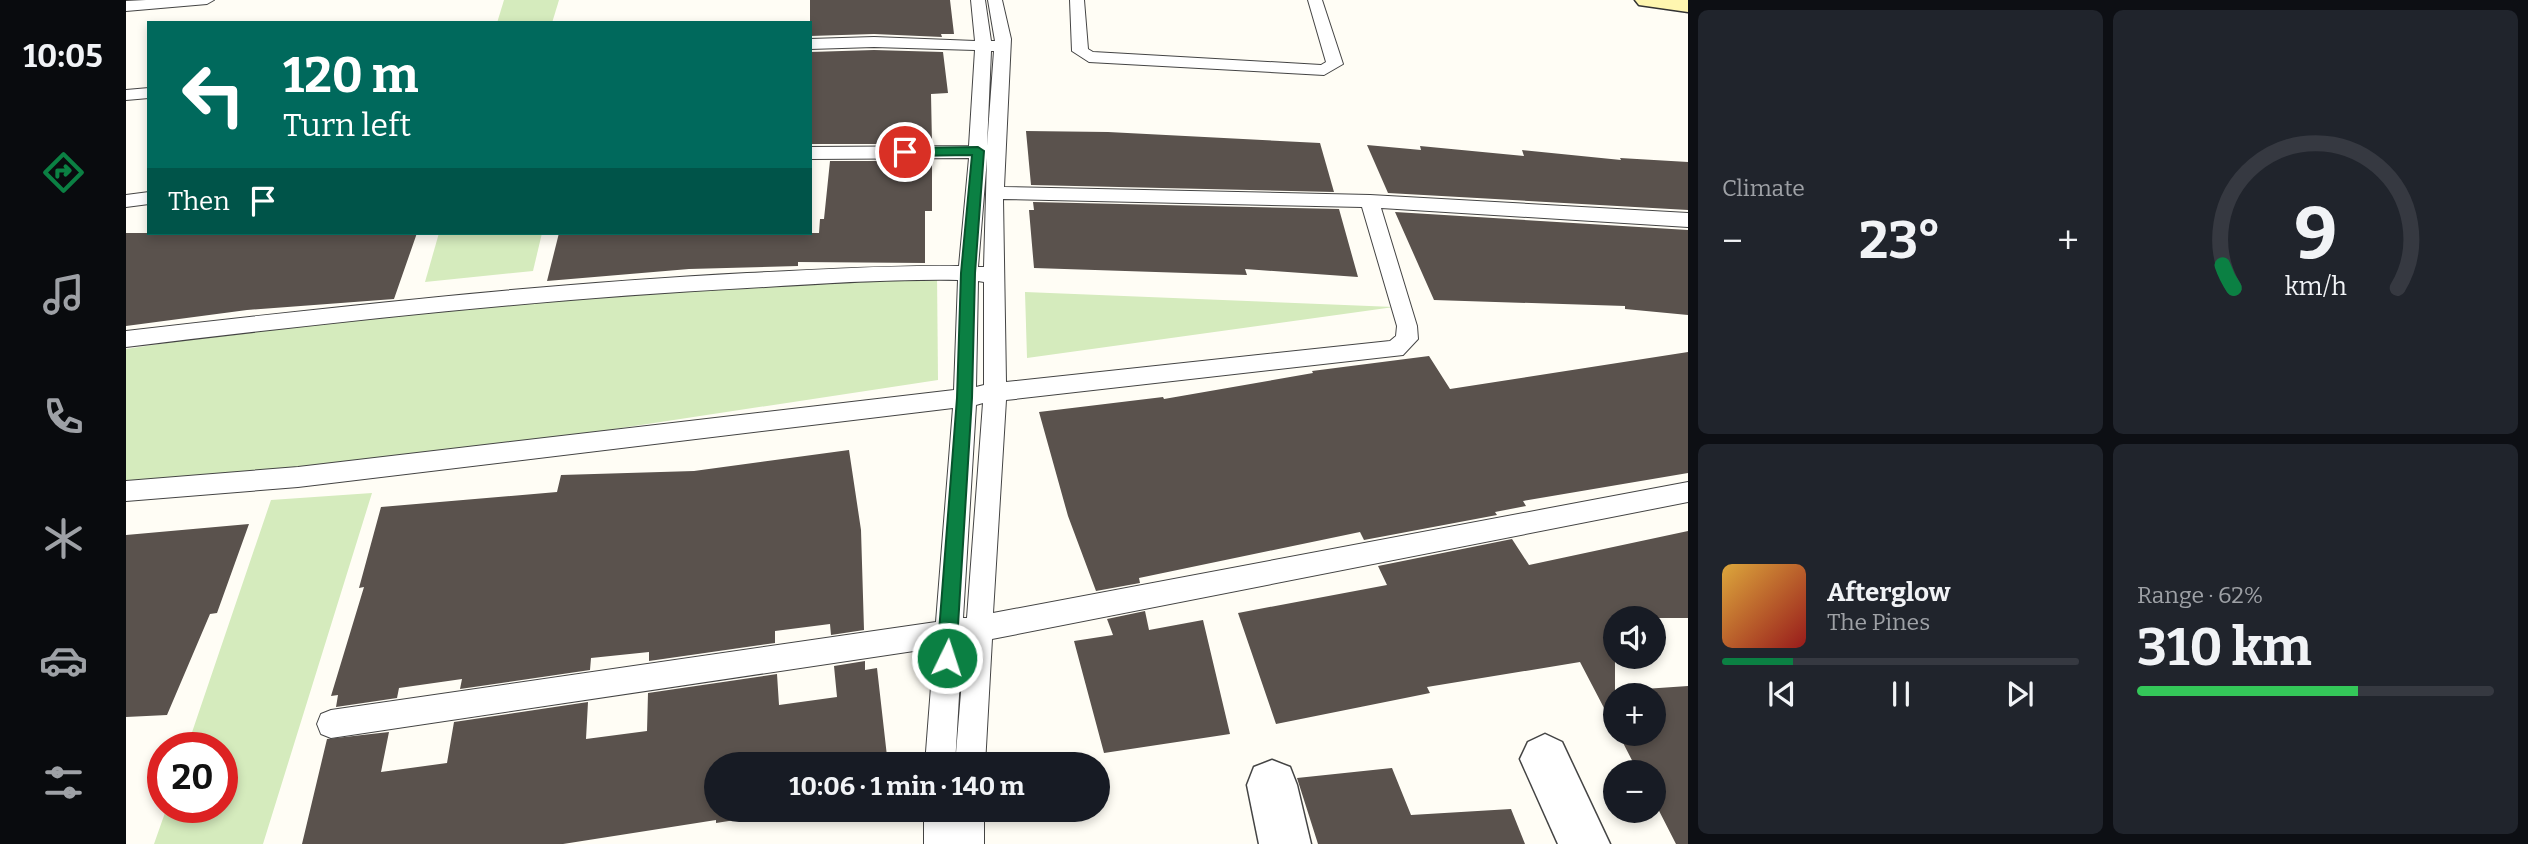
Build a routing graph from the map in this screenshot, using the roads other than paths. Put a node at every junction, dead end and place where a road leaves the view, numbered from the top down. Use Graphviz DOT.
graph roads {
  1 [pos="207,0"];
  2 [pos="978,0"];
  3 [pos="995,0"];
  4 [pos="1077,0"];
  5 [pos="1315,0"];
  6 [pos="1648,0"];
  7 [pos="1688,4"];
  8 [pos="126,6"];
  9 [pos="812,44"];
  10 [pos="993,45"];
  11 [pos="147,93"];
  12 [pos="126,95"];
  13 [pos="987,152"];
  14 [pos="812,153"];
  15 [pos="994,193"];
  16 [pos="147,198"];
  17 [pos="126,201"];
  18 [pos="1370,201"];
  19 [pos="1688,220"];
  20 [pos="968,273"];
  21 [pos="995,275"];
  22 [pos="126,339"];
  23 [pos="995,392"];
  24 [pos="965,398"];
  25 [pos="126,491"];
  26 [pos="1688,492"];
  27 [pos="978,629"];
  28 [pos="949,632"];
  29 [pos="331,723"];
  30 [pos="941,752"];
  31 [pos="971,752"];
  32 [pos="1545,759"];
  33 [pos="1272,785"];
  34 [pos="939,822"];
  35 [pos="969,822"];
  36 [pos="939,844"];
  37 [pos="970,844"];
  38 [pos="1285,844"];
  39 [pos="1584,844"];
  1 -- 8 [label="lane"];
  2 -- 10 [label="lane"];
  3 -- 10 [label="lane"];
  4 -- 5 [label="lane"];
  6 -- 7 [label="main road"];
  9 -- 10 [label="lane"];
  10 -- 13 [label="lane"];
  11 -- 12 [label="lane"];
  13 -- 14 [label="lane"];
  13 -- 15 [label="lane"];
  13 -- 20 [label="lane"];
  15 -- 18 [label="lane"];
  15 -- 21 [label="lane"];
  16 -- 17 [label="lane"];
  18 -- 19 [label="lane"];
  18 -- 23 [label="lane"];
  20 -- 21 [label="lane"];
  20 -- 22 [label="lane"];
  20 -- 24 [label="lane"];
  21 -- 23 [label="lane"];
  23 -- 24 [label="lane"];
  23 -- 27 [label="lane"];
  24 -- 25 [label="lane"];
  24 -- 28 [label="lane"];
  26 -- 27 [label="lane"];
  27 -- 28 [label="lane"];
  27 -- 31 [label="lane"];
  28 -- 29 [label="lane"];
  28 -- 30 [label="lane"];
  32 -- 39 [label="street"];
  33 -- 38 [label="street"];
  34 -- 36 [label="lane"];
  35 -- 37 [label="lane"];
}
